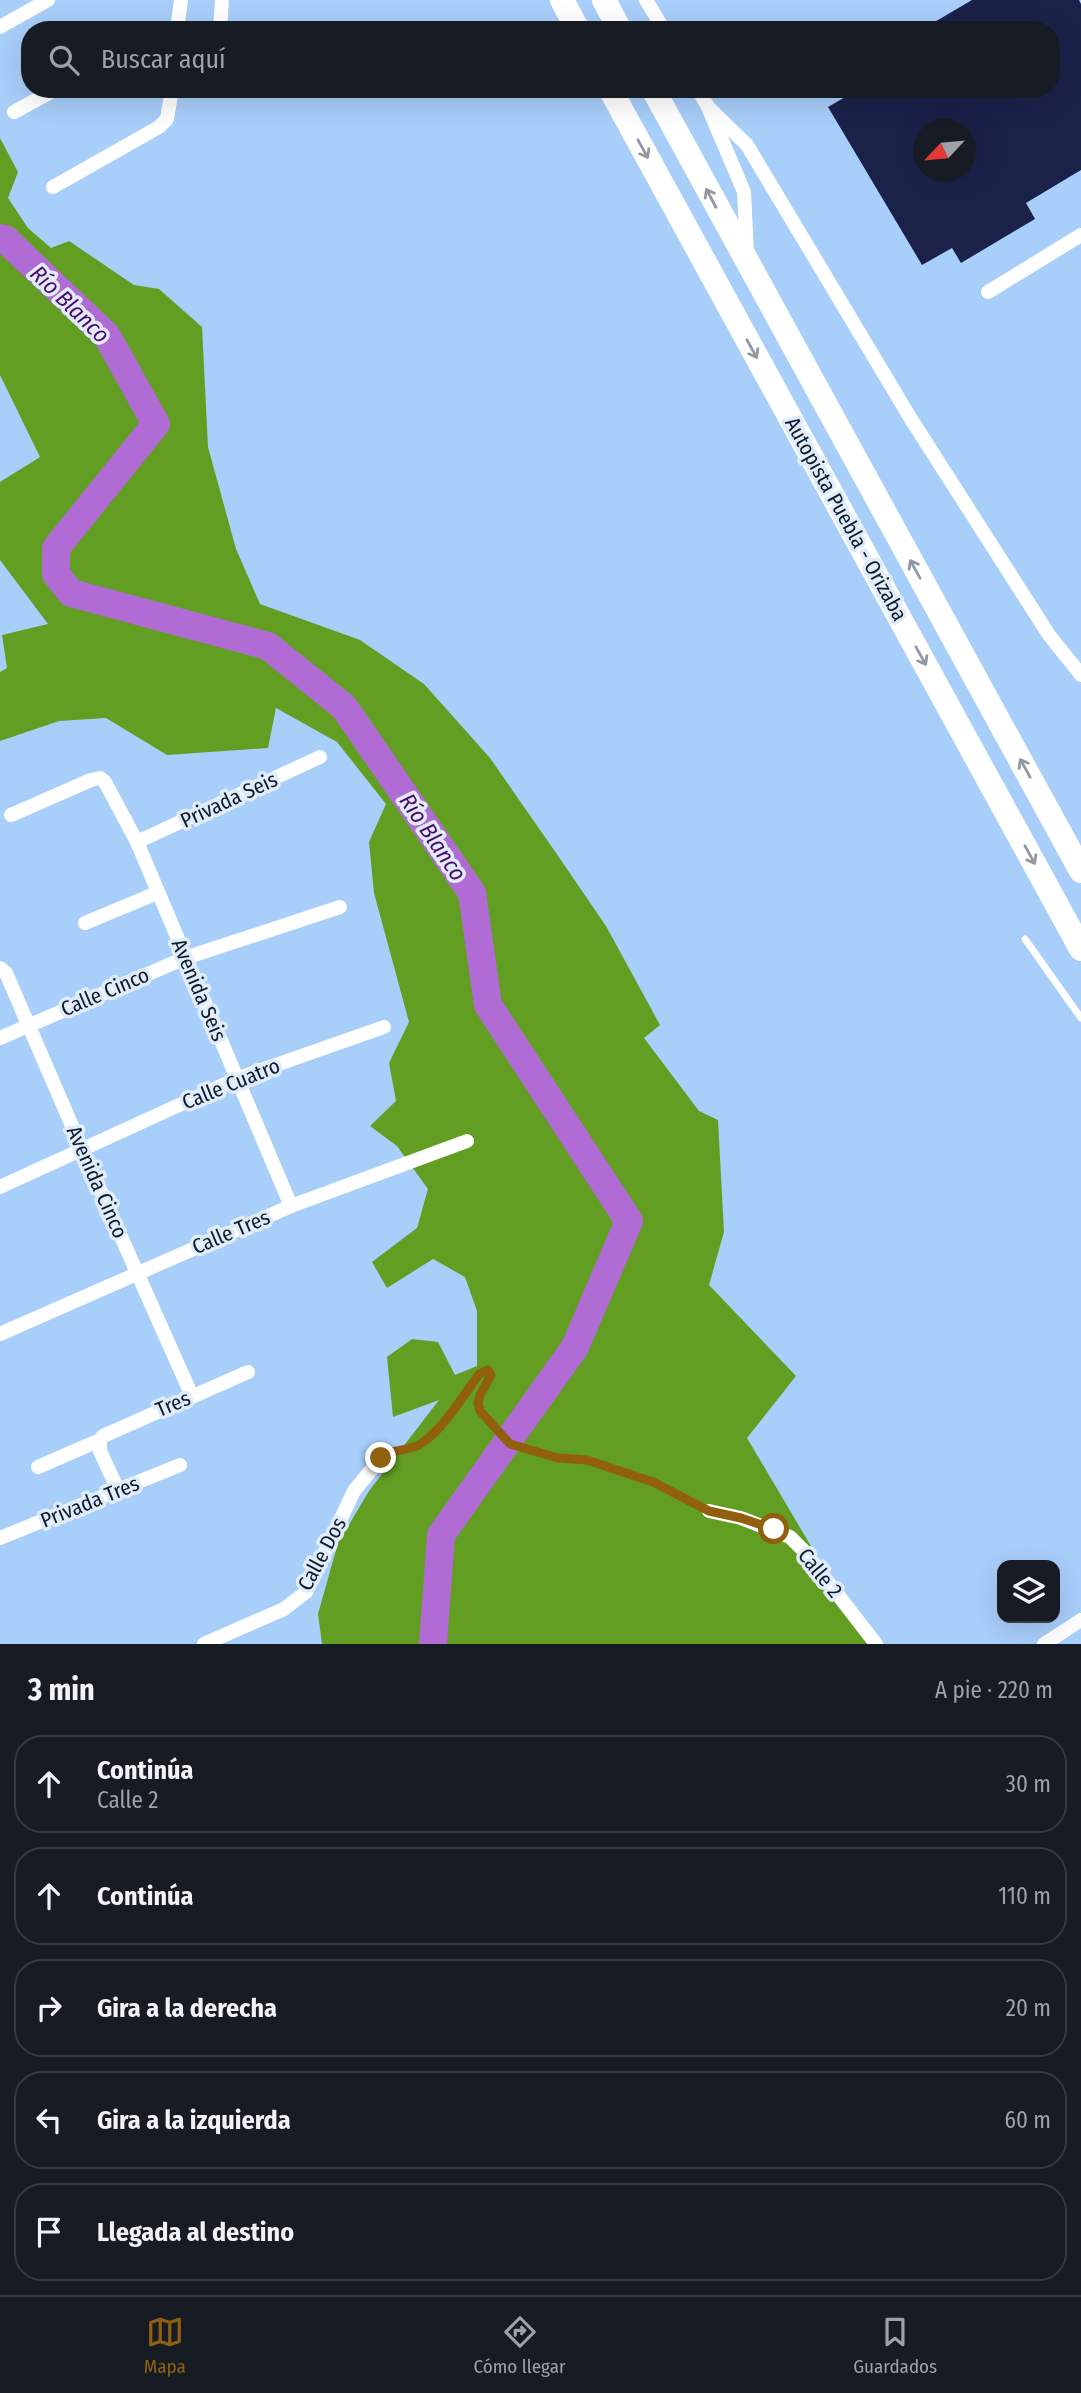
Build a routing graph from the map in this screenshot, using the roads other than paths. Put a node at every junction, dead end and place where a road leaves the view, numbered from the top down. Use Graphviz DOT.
graph roads {
  1 [pos="48,0"];
  2 [pos="181,0"];
  3 [pos="222,0"];
  4 [pos="562,0"];
  5 [pos="604,0"];
  6 [pos="646,0"];
  7 [pos="175,21"];
  8 [pos="221,21"];
  9 [pos="573,21"];
  10 [pos="615,21"];
  11 [pos="659,21"];
  12 [pos="0,27"];
  13 [pos="40,98"];
  14 [pos="172,98"];
  15 [pos="615,98"];
  16 [pos="658,98"];
  17 [pos="703,98"];
  18 [pos="708,107"];
  19 [pos="14,113"];
  20 [pos="53,187"];
  21 [pos="1081,236"];
  22 [pos="747,264"];
  23 [pos="988,292"];
  24 [pos="1081,675"];
  25 [pos="320,757"];
  26 [pos="11,815"];
  27 [pos="137,842"];
  28 [pos="1081,871"];
  29 [pos="157,893"];
  30 [pos="340,907"];
  31 [pos="85,923"];
  32 [pos="1026,939"];
  33 [pos="1081,949"];
  34 [pos="186,958"];
  35 [pos="1,968"];
  36 [pos="1081,1018"];
  37 [pos="29,1025"];
  38 [pos="384,1027"];
  39 [pos="0,1038"];
  40 [pos="236,1079"];
  41 [pos="467,1142"];
  42 [pos="82,1149"];
  43 [pos="0,1187"];
  44 [pos="291,1206"];
  45 [pos="138,1273"];
  46 [pos="0,1334"];
  47 [pos="248,1372"];
  48 [pos="192,1396"];
  49 [pos="100,1440"];
  50 [pos="381,1458"];
  51 [pos="180,1465"];
  52 [pos="38,1467"];
  53 [pos="118,1490"];
  54 [pos="709,1511"];
  55 [pos="0,1538"];
  56 [pos="1081,1620"];
  57 [pos="204,1644"];
  58 [pos="876,1644"];
  59 [pos="1044,1644"];
  1 -- 12 [label="street"];
  2 -- 7 [label="street"];
  3 -- 8 [label="street"];
  4 -- 9 [label="highway"];
  5 -- 10 [label="highway"];
  6 -- 11 [label="street"];
  13 -- 19 [label="street"];
  14 -- 20 [label="street"];
  15 -- 33 [label="highway, Autopista Puebla - Orizaba, one-way"];
  22 -- 16 [label="highway, Autopista Puebla - Orizaba, one-way"];
  17 -- 18 [label="street"];
  18 -- 22 [label="street"];
  18 -- 24 [label="street"];
  21 -- 23 [label="street"];
  28 -- 22 [label="highway, Autopista Puebla - Orizaba, one-way"];
  25 -- 27 [label="street, Privada Seis"];
  26 -- 27 [label="street, Avenida Seis"];
  27 -- 29 [label="street, Avenida Seis"];
  29 -- 31 [label="street"];
  29 -- 34 [label="street, Avenida Seis"];
  30 -- 34 [label="street, Calle Cinco"];
  32 -- 36 [label="lane"];
  34 -- 37 [label="street, Calle Cinco"];
  34 -- 40 [label="street, Avenida Seis"];
  35 -- 37 [label="street, Avenida Cinco"];
  37 -- 39 [label="street, Calle Cinco"];
  37 -- 42 [label="street, Avenida Cinco"];
  38 -- 40 [label="street, Calle Cuatro"];
  40 -- 42 [label="street, Calle Cuatro"];
  40 -- 44 [label="street, Avenida Seis"];
  41 -- 44 [label="street, Calle Tres"];
  42 -- 43 [label="street, Calle Cuatro"];
  42 -- 45 [label="street, Avenida Cinco"];
  44 -- 45 [label="street, Calle Tres"];
  45 -- 46 [label="street, Calle Tres"];
  45 -- 48 [label="street, Avenida Cinco"];
  47 -- 48 [label="street, Tres"];
  48 -- 49 [label="street, Tres"];
  49 -- 52 [label="street, Tres"];
  49 -- 53 [label="street"];
  50 -- 57 [label="street, Calle Dos"];
  51 -- 53 [label="street, Privada Tres"];
  53 -- 55 [label="street, Privada Tres"];
  54 -- 58 [label="street, Calle 2"];
  56 -- 59 [label="street"];
}
